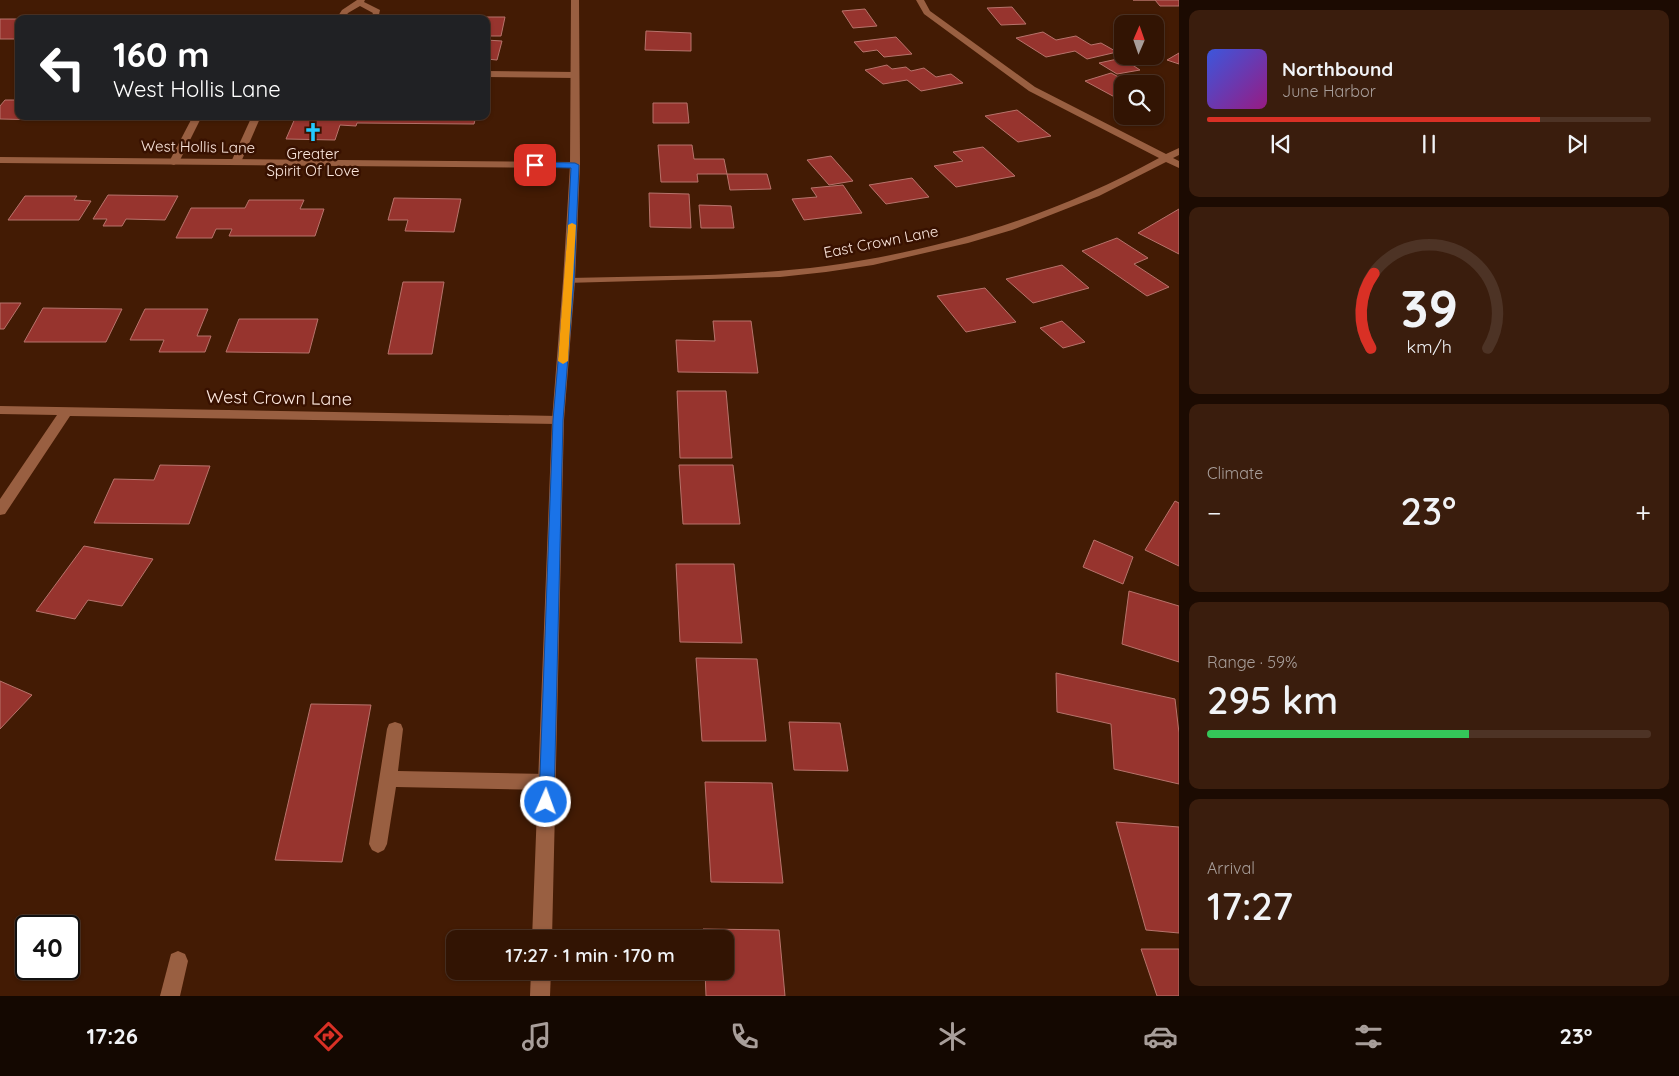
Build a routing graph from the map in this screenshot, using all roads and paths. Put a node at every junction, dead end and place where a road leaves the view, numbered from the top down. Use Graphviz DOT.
graph roads {
  1 [pos="575,0"];
  2 [pos="920,0"];
  3 [pos="360,1"];
  4 [pos="342,15"];
  5 [pos="375,15"];
  6 [pos="490,74"];
  7 [pos="575,75"];
  8 [pos="196,120"];
  9 [pos="255,120"];
  10 [pos="1179,151"];
  11 [pos="1167,159"];
  12 [pos="0,160"];
  13 [pos="174,162"];
  14 [pos="236,162"];
  15 [pos="575,165"];
  16 [pos="1179,165"];
  17 [pos="569,281"];
  18 [pos="0,410"];
  19 [pos="66,412"];
  20 [pos="558,420"];
  21 [pos="0,510"];
  22 [pos="395,729"];
  23 [pos="389,779"];
  24 [pos="547,782"];
  25 [pos="378,844"];
  26 [pos="542,930"];
  27 [pos="178,961"];
  28 [pos="541,980"];
  29 [pos="170,996"];
  30 [pos="540,996"];
  1 -- 7 [label="street"];
  2 -- 11 [label="street"];
  3 -- 4 [label="street"];
  3 -- 5 [label="street"];
  6 -- 7 [label="street"];
  7 -- 15 [label="street"];
  8 -- 13 [label="street"];
  9 -- 14 [label="street"];
  10 -- 11 [label="street, East Crown Lane"];
  11 -- 16 [label="street"];
  11 -- 17 [label="street, East Crown Lane"];
  12 -- 13 [label="street, West Hollis Lane"];
  13 -- 14 [label="street, West Hollis Lane"];
  14 -- 15 [label="street, West Hollis Lane"];
  15 -- 17 [label="street"];
  17 -- 20 [label="street"];
  18 -- 19 [label="street, West Crown Lane"];
  19 -- 20 [label="street, West Crown Lane"];
  19 -- 21 [label="street"];
  20 -- 24 [label="street"];
  22 -- 23 [label="street"];
  23 -- 24 [label="street"];
  23 -- 25 [label="street"];
  24 -- 26 [label="street"];
  27 -- 29 [label="street"];
  28 -- 30 [label="street"];
}
